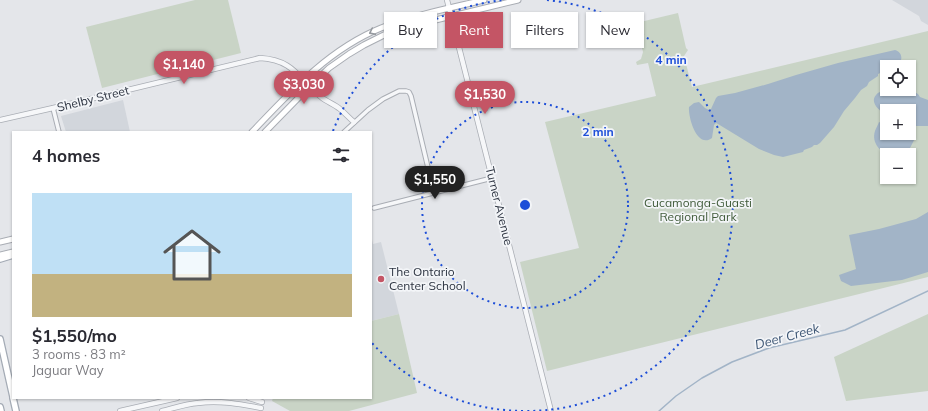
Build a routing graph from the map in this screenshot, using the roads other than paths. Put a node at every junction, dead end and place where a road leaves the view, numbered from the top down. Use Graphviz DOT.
graph roads {
  1 [pos="447,0"];
  2 [pos="484,0"];
  3 [pos="518,0"];
  4 [pos="449,8"];
  5 [pos="450,12"];
  6 [pos="468,12"];
  7 [pos="445,18"];
  8 [pos="459,48"];
  9 [pos="304,80"];
  10 [pos="310,86"];
  11 [pos="53,108"];
  12 [pos="0,120"];
  13 [pos="354,122"];
  14 [pos="59,131"];
  15 [pos="253,131"];
  16 [pos="266,131"];
  17 [pos="345,131"];
  18 [pos="492,178"];
  19 [pos="434,193"];
  20 [pos="374,208"];
  21 [pos="12,239"];
  22 [pos="0,242"];
  23 [pos="12,253"];
  24 [pos="12,253"];
  25 [pos="0,254"];
  26 [pos="0,259"];
  27 [pos="0,339"];
  28 [pos="12,393"];
  29 [pos="13,399"];
  30 [pos="173,399"];
  31 [pos="263,400"];
  32 [pos="0,407"];
  33 [pos="260,410"];
  34 [pos="1,411"];
  35 [pos="16,411"];
  36 [pos="120,411"];
  37 [pos="162,411"];
  38 [pos="551,411"];
  1 -- 4 [label="street, Turner Avenue"];
  2 -- 4 [label="main road"];
  3 -- 6 [label="main road"];
  4 -- 5 [label="street, Turner Avenue"];
  4 -- 9 [label="main road, one-way"];
  7 -- 10 [label="main road"];
  8 -- 18 [label="street, Turner Avenue"];
  9 -- 10 [label="street, Shelby Street"];
  9 -- 11 [label="street, Shelby Street"];
  9 -- 15 [label="main road"];
  10 -- 13 [label="street, Shelby Street"];
  10 -- 16 [label="main road"];
  11 -- 12 [label="street, Shelby Street"];
  11 -- 14 [label="street"];
  13 -- 17 [label="street"];
  13 -- 19 [label="street"];
  18 -- 19 [label="street"];
  18 -- 38 [label="street, Turner Avenue"];
  19 -- 20 [label="street"];
  21 -- 22 [label="main road"];
  23 -- 25 [label="main road"];
  24 -- 26 [label="main road"];
  27 -- 28 [label="main road"];
  29 -- 35 [label="main road"];
  30 -- 36 [label="street"];
  31 -- 33 [label="street"];
  32 -- 34 [label="main road"];
  33 -- 37 [label="street"];
}
